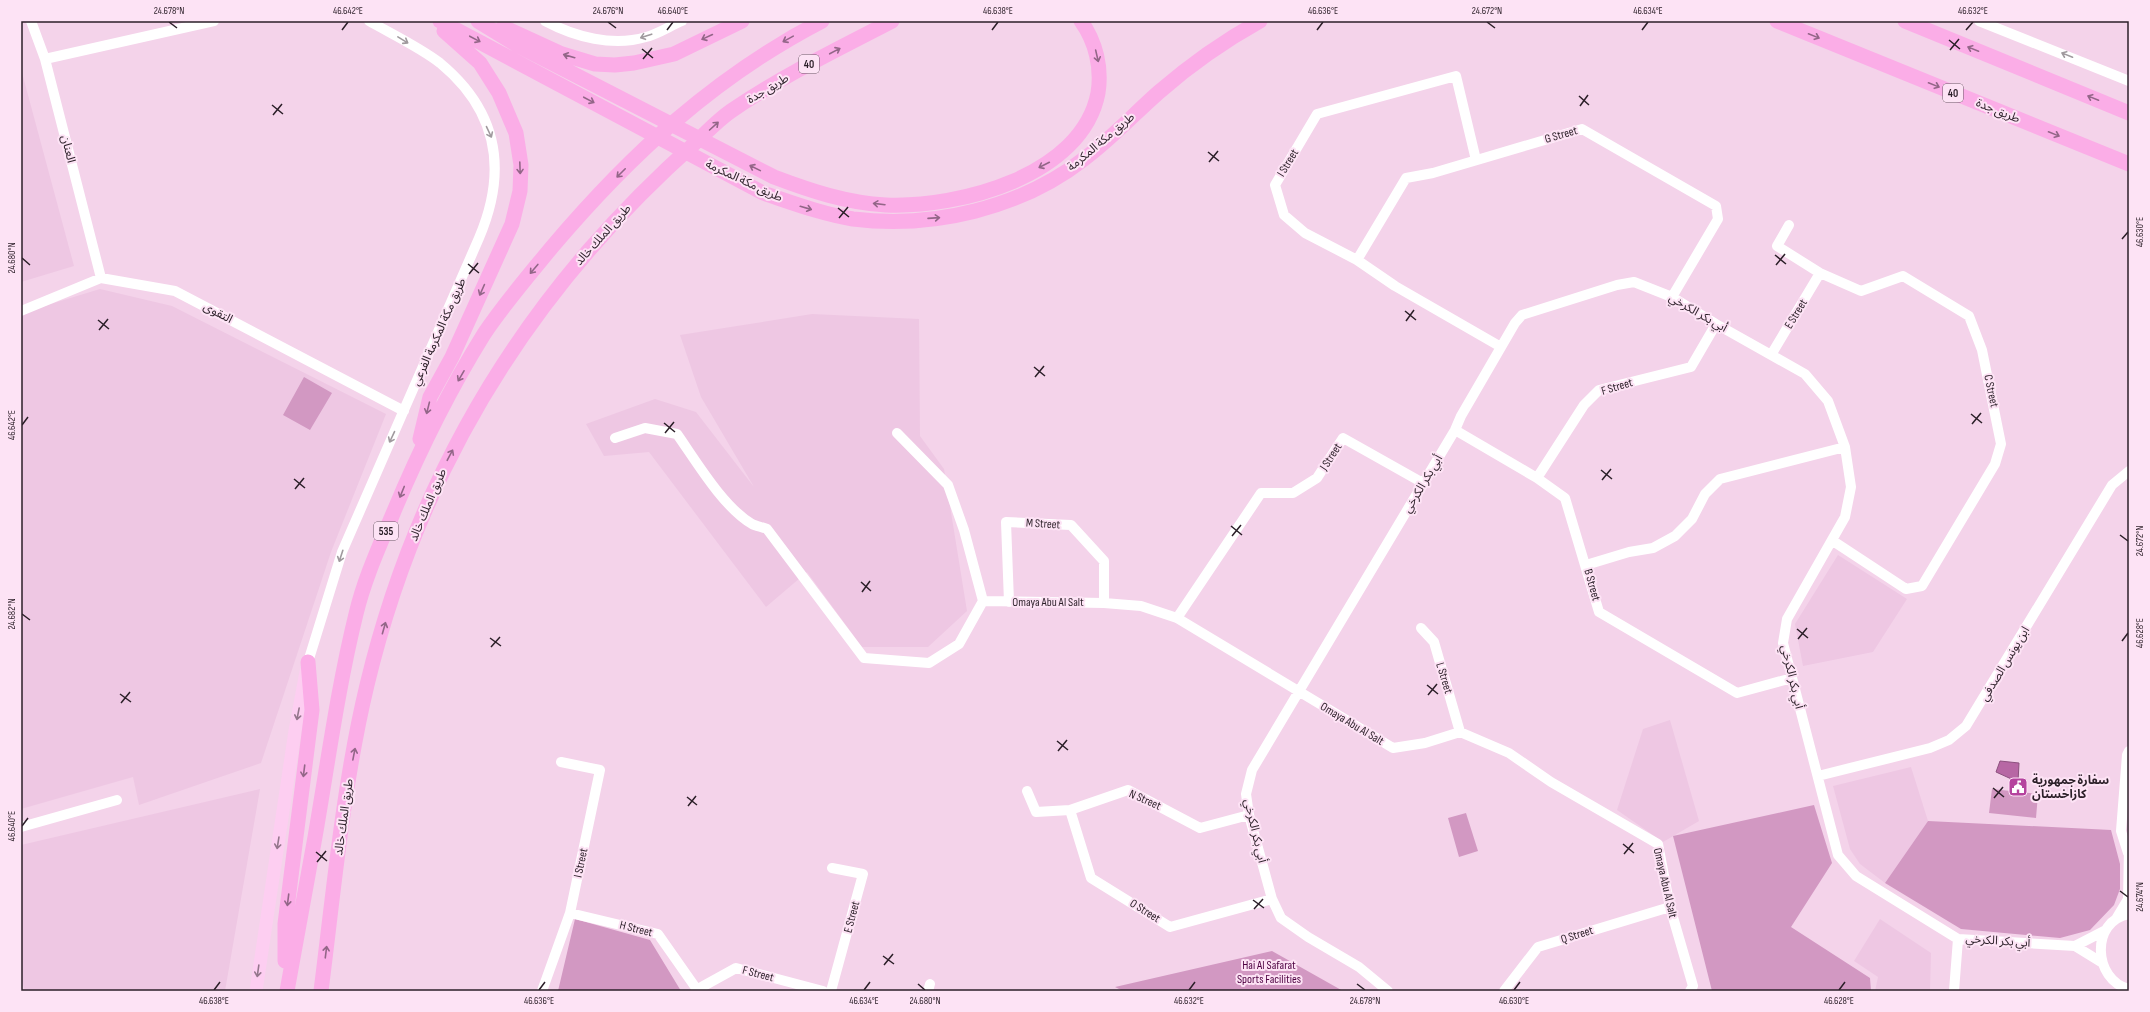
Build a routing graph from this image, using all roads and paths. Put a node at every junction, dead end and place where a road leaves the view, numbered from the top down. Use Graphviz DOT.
graph roads {
  1 [pos="31,21"];
  2 [pos="214,21"];
  3 [pos="369,21"];
  4 [pos="430,21"];
  5 [pos="440,21"];
  6 [pos="478,21"];
  7 [pos="489,21"];
  8 [pos="545,21"];
  9 [pos="682,21"];
  10 [pos="742,21"];
  11 [pos="822,21"];
  12 [pos="892,21"];
  13 [pos="1081,21"];
  14 [pos="1260,21"];
  15 [pos="1778,21"];
  16 [pos="1905,21"];
  17 [pos="1979,21"];
  18 [pos="46,59"];
  19 [pos="2129,81"];
  20 [pos="729,113"];
  21 [pos="2129,113"];
  22 [pos="1476,160"];
  23 [pos="2129,164"];
  24 [pos="664,170"];
  25 [pos="1789,225"];
  26 [pos="1358,260"];
  27 [pos="1820,273"];
  28 [pos="101,278"];
  29 [pos="1672,297"];
  30 [pos="21,311"];
  31 [pos="1716,324"];
  32 [pos="1501,347"];
  33 [pos="1772,355"];
  34 [pos="404,411"];
  35 [pos="1455,430"];
  36 [pos="897,433"];
  37 [pos="615,438"];
  38 [pos="1845,447"];
  39 [pos="414,463"];
  40 [pos="2129,471"];
  41 [pos="1536,478"];
  42 [pos="1423,483"];
  43 [pos="1833,541"];
  44 [pos="1586,565"];
  45 [pos="983,601"];
  46 [pos="1009,602"];
  47 [pos="1104,603"];
  48 [pos="1178,618"];
  49 [pos="1420,628"];
  50 [pos="308,662"];
  51 [pos="1792,678"];
  52 [pos="1298,691"];
  53 [pos="1460,732"];
  54 [pos="2129,751"];
  55 [pos="561,762"];
  56 [pos="1818,776"];
  57 [pos="1027,791"];
  58 [pos="117,800"];
  59 [pos="1070,810"];
  60 [pos="1249,815"];
  61 [pos="21,827"];
  62 [pos="2128,850"];
  63 [pos="832,868"];
  64 [pos="1272,899"];
  65 [pos="1670,907"];
  66 [pos="570,913"];
  67 [pos="2129,914"];
  68 [pos="2115,920"];
  69 [pos="2106,930"];
  70 [pos="1958,939"];
  71 [pos="2075,946"];
  72 [pos="2101,962"];
  73 [pos="2116,986"];
  74 [pos="2129,989"];
  75 [pos="698,990"];
  76 [pos="256,991"];
  77 [pos="286,991"];
  78 [pos="321,991"];
  79 [pos="542,991"];
  80 [pos="823,991"];
  81 [pos="831,991"];
  82 [pos="1388,991"];
  83 [pos="1504,991"];
  84 [pos="1690,991"];
  85 [pos="1954,991"];
  1 -- 18 [label="street, العنان"];
  2 -- 18 [label="street"];
  3 -- 34 [label="street, طريق مكة المكرمة الفرعي, one-way"];
  4 -- 39 [label="highway, one-way"];
  5 -- 14 [label="highway, طريق مكة المكرمة, one-way"];
  13 -- 6 [label="highway, طريق مكة المكرمة, one-way"];
  10 -- 7 [label="highway, one-way"];
  9 -- 8 [label="street, one-way"];
  11 -- 39 [label="highway, 535, one-way"];
  20 -- 12 [label="highway, طريق جدة / 40, one-way"];
  15 -- 23 [label="highway, طريق جدة / 40, one-way"];
  21 -- 16 [label="highway, one-way"];
  19 -- 17 [label="street, one-way"];
  18 -- 28 [label="street, العنان"];
  24 -- 20 [label="highway, طريق الملك خالد / 40, one-way"];
  22 -- 26 [label="street, G Street"];
  22 -- 26 [label="street, I Street"];
  22 -- 29 [label="street, G Street"];
  78 -- 24 [label="highway, طريق الملك خالد / 535, one-way"];
  25 -- 27 [label="street, C Street"];
  26 -- 32 [label="street, I Street"];
  27 -- 33 [label="street, E Street"];
  27 -- 43 [label="street, C Street"];
  28 -- 30 [label="street"];
  28 -- 34 [label="street, التقوى"];
  29 -- 31 [label="street, أبي بكر الكرخي"];
  29 -- 32 [label="street, أبي بكر الكرخي"];
  31 -- 33 [label="street, أبي بكر الكرخي"];
  31 -- 41 [label="street, F Street"];
  32 -- 35 [label="street, أبي بكر الكرخي"];
  33 -- 38 [label="street, أبي بكر الكرخي"];
  34 -- 50 [label="street, طريق مكة المكرمة الفرعي, one-way"];
  35 -- 41 [label="street, B Street"];
  35 -- 42 [label="street, أبي بكر الكرخي"];
  36 -- 45 [label="street"];
  37 -- 45 [label="street"];
  38 -- 43 [label="street, أبي بكر الكرخي"];
  38 -- 44 [label="street"];
  39 -- 77 [label="highway, 535, one-way"];
  40 -- 56 [label="street, ابن يونس الصدفي"];
  41 -- 44 [label="street, B Street"];
  42 -- 48 [label="street, J Street"];
  42 -- 52 [label="street, أبي بكر الكرخي"];
  43 -- 51 [label="street, أبي بكر الكرخي"];
  44 -- 51 [label="street, B Street"];
  45 -- 46 [label="street, Omaya Abu Al Salt"];
  46 -- 47 [label="street, Omaya Abu Al Salt"];
  46 -- 47 [label="street, M Street"];
  47 -- 48 [label="street, Omaya Abu Al Salt"];
  48 -- 52 [label="street, Omaya Abu Al Salt"];
  49 -- 53 [label="street, L Street"];
  50 -- 76 [label="main road, one-way"];
  50 -- 77 [label="highway, one-way"];
  51 -- 56 [label="street, أبي بكر الكرخي"];
  52 -- 53 [label="street, Omaya Abu Al Salt"];
  52 -- 60 [label="street, أبي بكر الكرخي"];
  53 -- 65 [label="street, Omaya Abu Al Salt"];
  54 -- 62 [label="street"];
  55 -- 66 [label="street, I Street"];
  56 -- 70 [label="street, أبي بكر الكرخي"];
  57 -- 59 [label="street, N Street"];
  58 -- 61 [label="street"];
  59 -- 60 [label="street, N Street"];
  59 -- 64 [label="street, O Street"];
  60 -- 64 [label="street, أبي بكر الكرخي"];
  62 -- 68 [label="street"];
  63 -- 81 [label="street, E Street"];
  64 -- 82 [label="street, أبي بكر الكرخي"];
  65 -- 83 [label="street, Q Street"];
  65 -- 84 [label="street, Omaya Abu Al Salt"];
  66 -- 75 [label="street, H Street"];
  66 -- 79 [label="street, I Street"];
  67 -- 68 [label="street"];
  68 -- 69 [label="street"];
  69 -- 71 [label="street"];
  69 -- 72 [label="street"];
  70 -- 71 [label="street, أبي بكر الكرخي"];
  70 -- 85 [label="street"];
  71 -- 72 [label="street"];
  72 -- 73 [label="street"];
  73 -- 74 [label="street"];
  75 -- 80 [label="street, F Street"];
}
